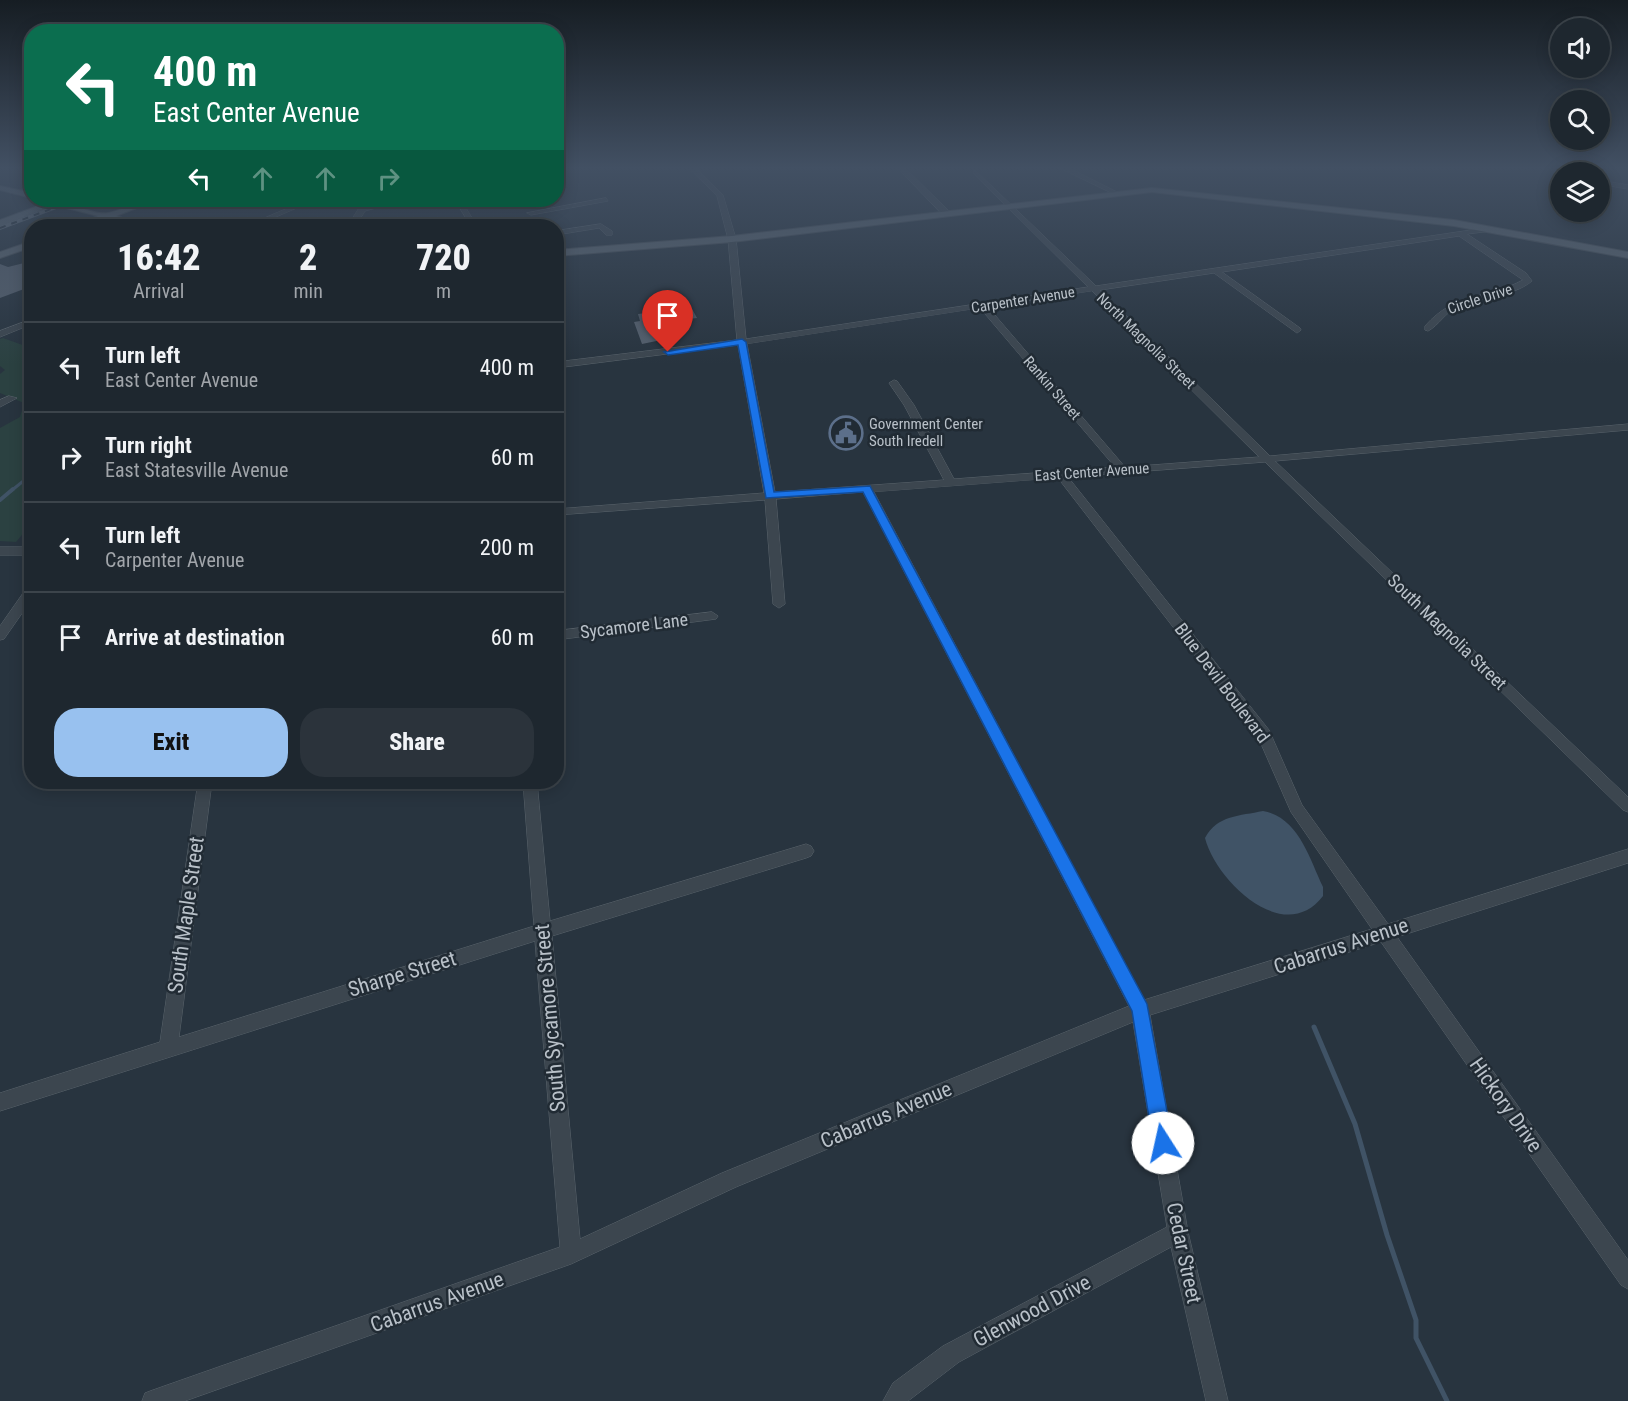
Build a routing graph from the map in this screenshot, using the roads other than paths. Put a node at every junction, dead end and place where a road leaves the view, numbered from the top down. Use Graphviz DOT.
graph roads {
  1 [pos="730,233"];
  2 [pos="780,233"];
  3 [pos="1037,233"];
  4 [pos="1458,233"];
  5 [pos="1460,233"];
  6 [pos="1512,233"];
  7 [pos="732,239"];
  8 [pos="24,247"];
  9 [pos="564,252"];
  10 [pos="0,255"];
  11 [pos="1628,255"];
  12 [pos="1216,271"];
  13 [pos="1094,290"];
  14 [pos="982,306"];
  15 [pos="24,324"];
  16 [pos="1428,328"];
  17 [pos="1297,330"];
  18 [pos="0,334"];
  19 [pos="742,342"];
  20 [pos="564,364"];
  21 [pos="894,383"];
  22 [pos="12,398"];
  23 [pos="0,404"];
  24 [pos="1628,427"];
  25 [pos="1267,459"];
  26 [pos="1122,470"];
  27 [pos="1060,474"];
  28 [pos="950,482"];
  29 [pos="867,489"];
  30 [pos="770,496"];
  31 [pos="564,511"];
  32 [pos="0,551"];
  33 [pos="24,551"];
  34 [pos="24,601"];
  35 [pos="779,604"];
  36 [pos="712,616"];
  37 [pos="564,635"];
  38 [pos="0,636"];
  39 [pos="204,789"];
  40 [pos="531,789"];
  41 [pos="1628,806"];
  42 [pos="806,851"];
  43 [pos="1628,856"];
  44 [pos="543,931"];
  45 [pos="1385,932"];
  46 [pos="1140,1010"];
  47 [pos="168,1048"];
  48 [pos="0,1102"];
  49 [pos="1178,1232"];
  50 [pos="571,1254"];
  51 [pos="1628,1278"];
  52 [pos="153,1401"];
  53 [pos="894,1401"];
  54 [pos="1217,1401"];
  1 -- 7 [label="street"];
  2 -- 7 [label="main road"];
  3 -- 13 [label="street, North Magnolia Street"];
  4 -- 12 [label="street, Carpenter Avenue"];
  5 -- 16 [label="street, Circle Drive"];
  6 -- 11 [label="main road"];
  7 -- 9 [label="main road"];
  7 -- 19 [label="street"];
  8 -- 10 [label="main road"];
  12 -- 13 [label="street, Carpenter Avenue"];
  12 -- 17 [label="street"];
  13 -- 14 [label="street, Carpenter Avenue"];
  13 -- 25 [label="street, North Magnolia Street"];
  14 -- 19 [label="street, Carpenter Avenue"];
  14 -- 26 [label="street, Rankin Street"];
  15 -- 18 [label="street"];
  19 -- 20 [label="street, Carpenter Avenue"];
  19 -- 30 [label="street"];
  21 -- 28 [label="street"];
  22 -- 23 [label="street"];
  24 -- 25 [label="street, East Center Avenue"];
  25 -- 26 [label="street, East Center Avenue"];
  25 -- 41 [label="street, South Magnolia Street"];
  26 -- 27 [label="street, East Center Avenue"];
  27 -- 28 [label="street, East Center Avenue"];
  27 -- 45 [label="street, Blue Devil Boulevard"];
  28 -- 29 [label="street, East Center Avenue"];
  29 -- 30 [label="street, East Center Avenue"];
  29 -- 46 [label="street, Cedar Street"];
  30 -- 31 [label="street, East Center Avenue"];
  30 -- 35 [label="street"];
  32 -- 33 [label="street"];
  34 -- 38 [label="street"];
  36 -- 37 [label="street, Sycamore Lane"];
  39 -- 47 [label="street, South Maple Street"];
  40 -- 44 [label="street, South Sycamore Street"];
  42 -- 44 [label="street, Sharpe Street"];
  43 -- 45 [label="street, Cabarrus Avenue"];
  44 -- 47 [label="street, Sharpe Street"];
  44 -- 50 [label="street, South Sycamore Street"];
  45 -- 46 [label="street, Cabarrus Avenue"];
  45 -- 51 [label="street, Hickory Drive"];
  46 -- 49 [label="street, Cedar Street"];
  46 -- 50 [label="street, Cabarrus Avenue"];
  47 -- 48 [label="street, Sharpe Street"];
  49 -- 53 [label="street, Glenwood Drive"];
  49 -- 54 [label="street, Cedar Street"];
  50 -- 52 [label="street, Cabarrus Avenue"];
}
